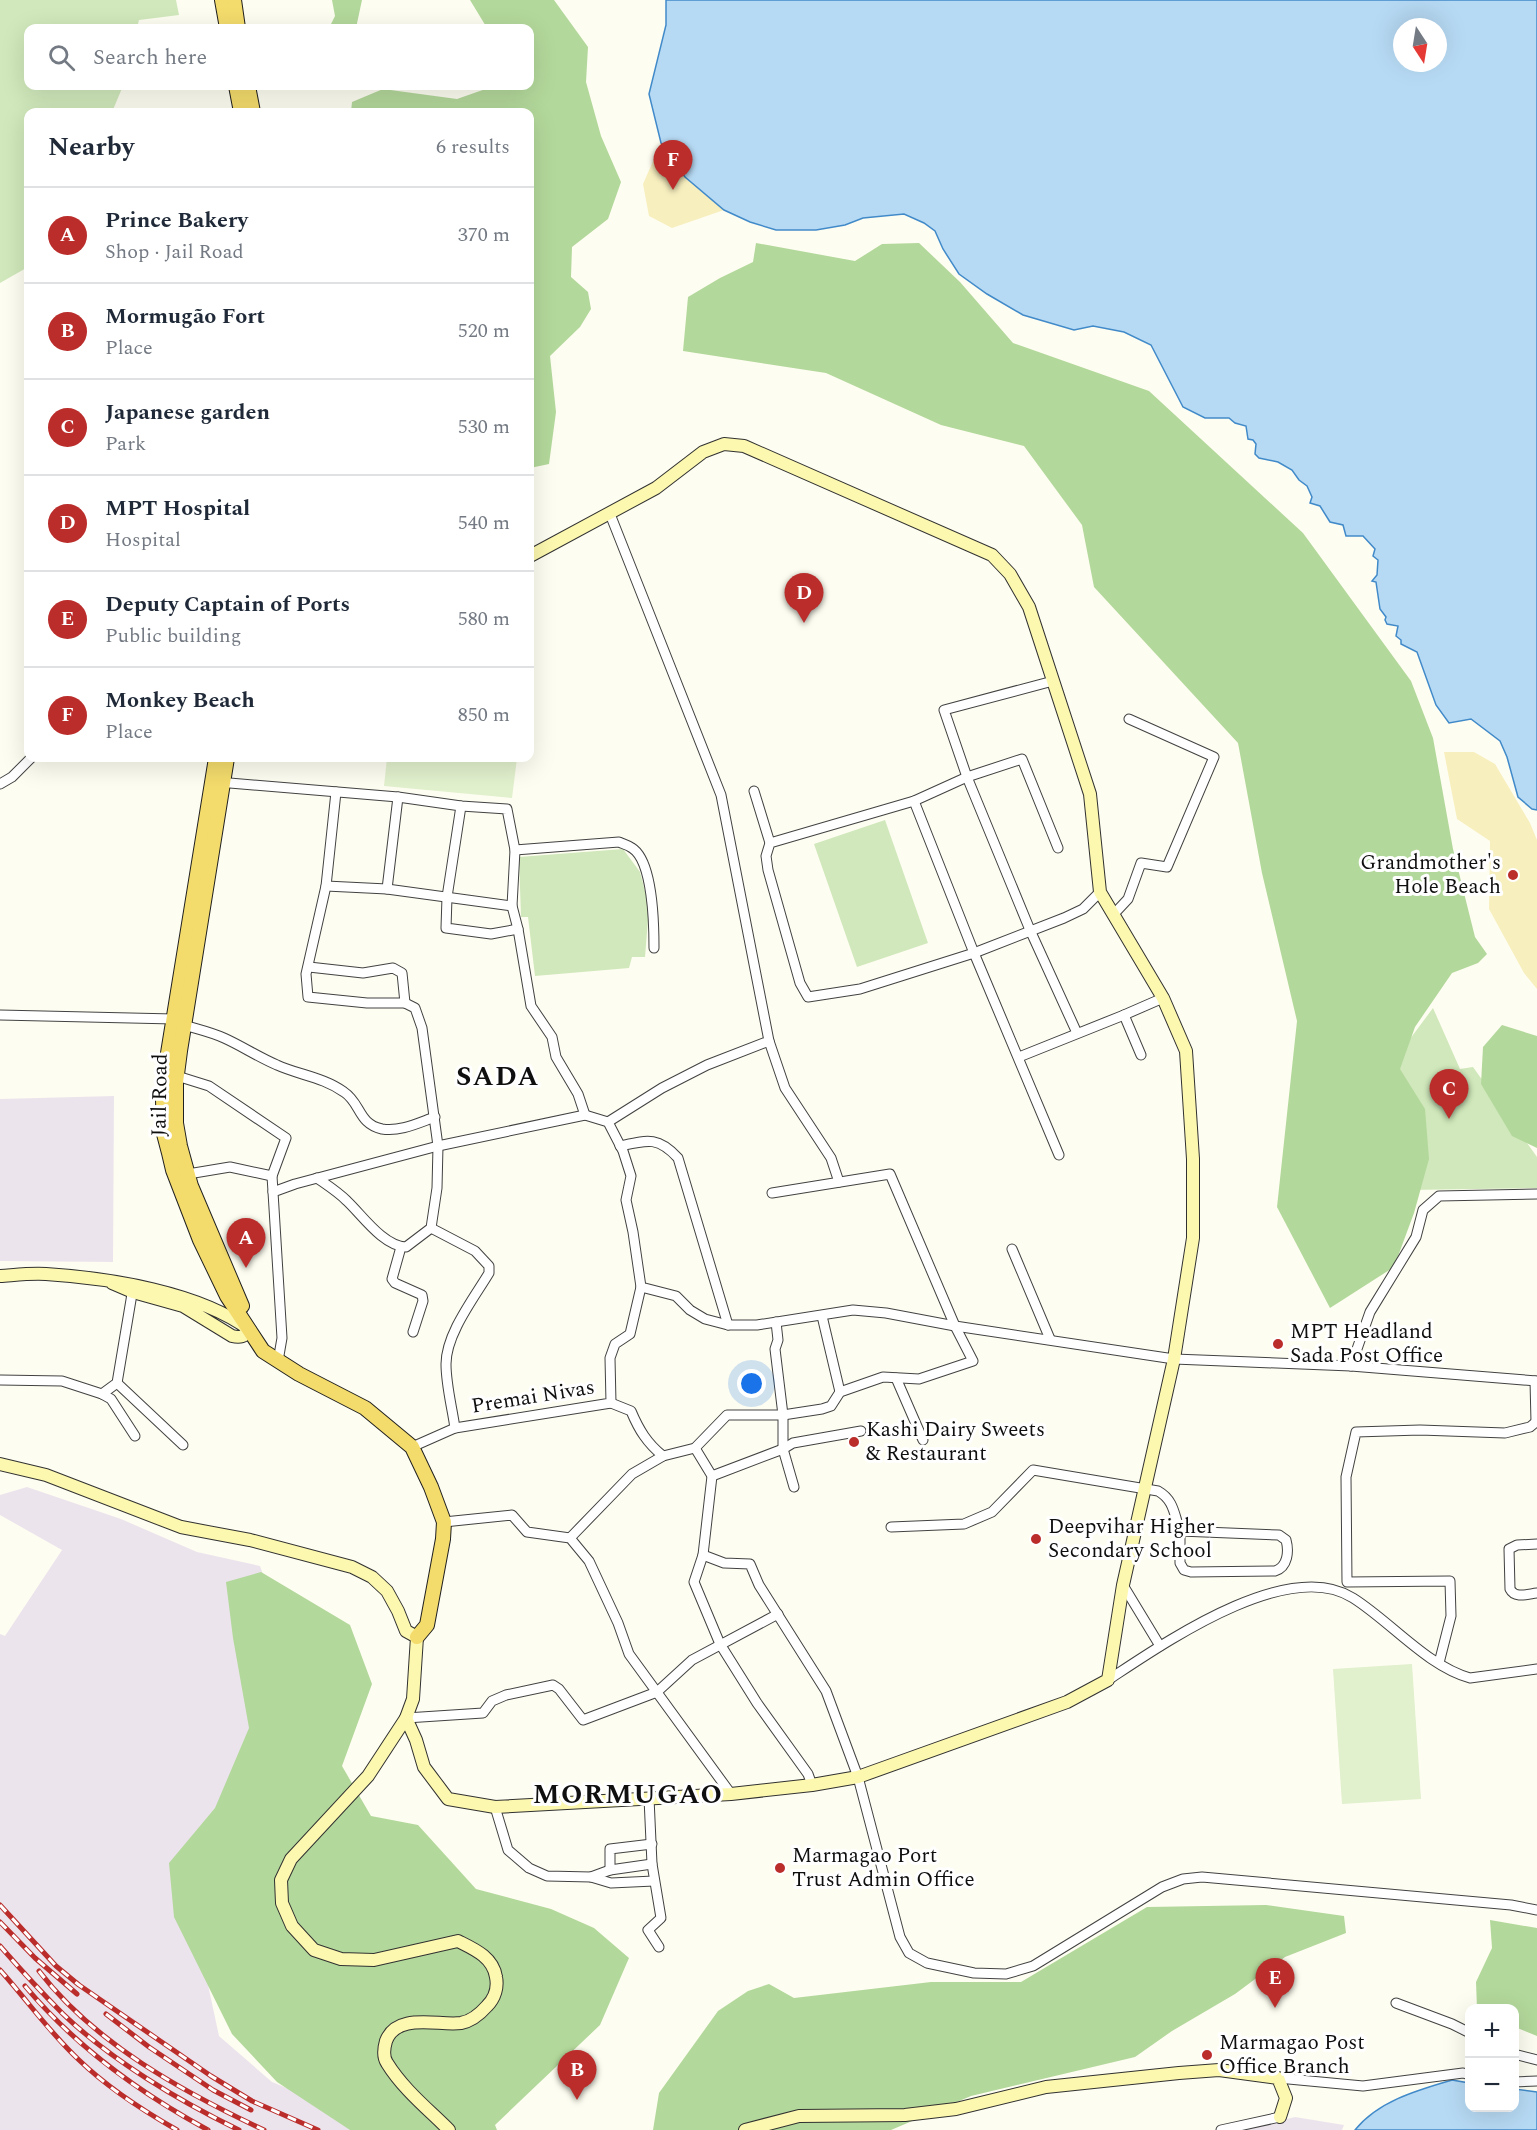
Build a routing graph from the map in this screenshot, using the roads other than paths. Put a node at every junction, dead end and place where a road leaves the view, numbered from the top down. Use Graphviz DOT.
graph roads {
  1 [pos="222,0"];
  2 [pos="234,0"];
  3 [pos="226,24"];
  4 [pos="237,24"];
  5 [pos="238,90"];
  6 [pos="249,90"];
  7 [pos="240,108"];
  8 [pos="252,108"];
  9 [pos="610,514"];
  10 [pos="534,554"];
  11 [pos="1053,681"];
  12 [pos="1129,719"];
  13 [pos="27,762"];
  14 [pos="216,762"];
  15 [pos="226,762"];
  16 [pos="967,777"];
  17 [pos="218,782"];
  18 [pos="0,784"];
  19 [pos="754,791"];
  20 [pos="336,792"];
  21 [pos="398,797"];
  22 [pos="914,801"];
  23 [pos="461,806"];
  24 [pos="770,843"];
  25 [pos="1058,848"];
  26 [pos="515,850"];
  27 [pos="326,886"];
  28 [pos="387,889"];
  29 [pos="1100,892"];
  30 [pos="447,897"];
  31 [pos="512,906"];
  32 [pos="1113,915"];
  33 [pos="518,929"];
  34 [pos="1030,930"];
  35 [pos="654,948"];
  36 [pos="974,953"];
  37 [pos="309,967"];
  38 [pos="1163,998"];
  39 [pos="405,1003"];
  40 [pos="0,1015"];
  41 [pos="1124,1015"];
  42 [pos="179,1022"];
  43 [pos="1077,1033"];
  44 [pos="769,1041"];
  45 [pos="1141,1055"];
  46 [pos="1019,1057"];
  47 [pos="177,1076"];
  48 [pos="585,1115"];
  49 [pos="435,1117"];
  50 [pos="608,1122"];
  51 [pos="438,1146"];
  52 [pos="620,1146"];
  53 [pos="1059,1155"];
  54 [pos="188,1174"];
  55 [pos="272,1176"];
  56 [pos="317,1178"];
  57 [pos="839,1182"];
  58 [pos="273,1192"];
  59 [pos="772,1193"];
  60 [pos="1537,1194"];
  61 [pos="431,1228"];
  62 [pos="401,1247"];
  63 [pos="1012,1249"];
  64 [pos="0,1276"];
  65 [pos="641,1287"];
  66 [pos="133,1289"];
  67 [pos="822,1316"];
  68 [pos="776,1322"];
  69 [pos="728,1325"];
  70 [pos="955,1326"];
  71 [pos="250,1330"];
  72 [pos="413,1332"];
  73 [pos="1050,1339"];
  74 [pos="1174,1359"];
  75 [pos="278,1361"];
  76 [pos="1351,1366"];
  77 [pos="896,1378"];
  78 [pos="0,1380"];
  79 [pos="1536,1381"];
  80 [pos="117,1383"];
  81 [pos="840,1392"];
  82 [pos="102,1394"];
  83 [pos="610,1403"];
  84 [pos="783,1415"];
  85 [pos="1537,1422"];
  86 [pos="454,1428"];
  87 [pos="861,1431"];
  88 [pos="135,1436"];
  89 [pos="923,1440"];
  90 [pos="183,1445"];
  91 [pos="412,1447"];
  92 [pos="695,1448"];
  93 [pos="783,1449"];
  94 [pos="663,1456"];
  95 [pos="0,1464"];
  96 [pos="712,1476"];
  97 [pos="794,1487"];
  98 [pos="1144,1488"];
  99 [pos="444,1522"];
  100 [pos="891,1527"];
  101 [pos="1180,1531"];
  102 [pos="570,1538"];
  103 [pos="1537,1544"];
  104 [pos="704,1555"];
  105 [pos="1123,1585"];
  106 [pos="1537,1593"];
  107 [pos="778,1614"];
  108 [pos="417,1637"];
  109 [pos="720,1644"];
  110 [pos="1160,1646"];
  111 [pos="1439,1663"];
  112 [pos="1537,1669"];
  113 [pos="1108,1680"];
  114 [pos="657,1692"];
  115 [pos="406,1718"];
  116 [pos="858,1777"];
  117 [pos="812,1785"];
  118 [pos="731,1794"];
  119 [pos="649,1798"];
  120 [pos="495,1807"];
  121 [pos="652,1844"];
  122 [pos="652,1864"];
  123 [pos="610,1870"];
  124 [pos="591,1877"];
  125 [pos="654,1881"];
  126 [pos="1537,1910"];
  127 [pos="659,1947"];
  128 [pos="1396,2003"];
  129 [pos="1465,2030"];
  130 [pos="1519,2055"];
  131 [pos="1537,2060"];
  132 [pos="1465,2073"];
  133 [pos="1278,2078"];
  134 [pos="1537,2081"];
  135 [pos="1519,2082"];
  136 [pos="1280,2117"];
  137 [pos="449,2130"];
  138 [pos="745,2130"];
  139 [pos="1221,2130"];
  1 -- 3 [label="main road"];
  2 -- 4 [label="main road"];
  5 -- 7 [label="main road"];
  6 -- 8 [label="main road"];
  9 -- 10 [label="street"];
  9 -- 11 [label="street"];
  9 -- 44 [label="street"];
  11 -- 16 [label="street"];
  11 -- 29 [label="street"];
  12 -- 32 [label="street"];
  13 -- 18 [label="street"];
  14 -- 17 [label="main road, Jail Road"];
  15 -- 17 [label="main road, Jail Road"];
  16 -- 22 [label="street"];
  16 -- 25 [label="street"];
  16 -- 34 [label="street"];
  17 -- 20 [label="street"];
  17 -- 42 [label="main road, Jail Road"];
  19 -- 24 [label="street"];
  20 -- 21 [label="street"];
  20 -- 27 [label="street"];
  21 -- 23 [label="street"];
  21 -- 28 [label="street"];
  22 -- 24 [label="street"];
  22 -- 36 [label="street"];
  23 -- 26 [label="street"];
  23 -- 30 [label="street"];
  24 -- 36 [label="street"];
  26 -- 31 [label="street"];
  26 -- 35 [label="street"];
  27 -- 28 [label="street"];
  27 -- 37 [label="street"];
  28 -- 30 [label="street"];
  29 -- 32 [label="street"];
  29 -- 34 [label="street"];
  30 -- 31 [label="street"];
  30 -- 33 [label="street"];
  31 -- 33 [label="street"];
  32 -- 38 [label="street"];
  33 -- 48 [label="street"];
  34 -- 36 [label="street"];
  34 -- 43 [label="street"];
  36 -- 46 [label="street"];
  37 -- 39 [label="street"];
  37 -- 39 [label="street"];
  38 -- 41 [label="street"];
  38 -- 74 [label="street"];
  39 -- 49 [label="street"];
  40 -- 42 [label="street"];
  41 -- 43 [label="street"];
  41 -- 45 [label="street"];
  42 -- 47 [label="main road, Jail Road"];
  42 -- 49 [label="street"];
  42 -- 71 [label="main road, Jail Road"];
  43 -- 46 [label="street"];
  44 -- 50 [label="street"];
  44 -- 57 [label="street"];
  46 -- 53 [label="street"];
  47 -- 54 [label="main road, Jail Road"];
  47 -- 55 [label="street"];
  48 -- 50 [label="street"];
  48 -- 51 [label="street"];
  49 -- 51 [label="street"];
  50 -- 52 [label="street"];
  51 -- 56 [label="street"];
  51 -- 61 [label="street"];
  52 -- 65 [label="street"];
  52 -- 69 [label="street"];
  54 -- 55 [label="street"];
  54 -- 71 [label="main road, Jail Road"];
  55 -- 58 [label="street"];
  56 -- 58 [label="street"];
  56 -- 62 [label="street"];
  57 -- 59 [label="street"];
  57 -- 70 [label="street"];
  58 -- 75 [label="street"];
  60 -- 76 [label="street"];
  61 -- 62 [label="street"];
  61 -- 86 [label="street"];
  62 -- 72 [label="street"];
  63 -- 73 [label="street"];
  64 -- 66 [label="street"];
  65 -- 69 [label="street"];
  65 -- 83 [label="street, Premai Nivas"];
  66 -- 71 [label="street"];
  66 -- 80 [label="street"];
  67 -- 68 [label="street"];
  67 -- 70 [label="street"];
  67 -- 81 [label="street"];
  68 -- 69 [label="street"];
  68 -- 84 [label="street"];
  70 -- 73 [label="street"];
  70 -- 77 [label="street"];
  71 -- 75 [label="main road"];
  73 -- 74 [label="street"];
  74 -- 76 [label="street"];
  74 -- 98 [label="street"];
  75 -- 91 [label="main road"];
  76 -- 79 [label="street"];
  77 -- 81 [label="street"];
  77 -- 89 [label="street"];
  78 -- 82 [label="street"];
  79 -- 85 [label="street"];
  80 -- 82 [label="street"];
  80 -- 90 [label="street"];
  81 -- 84 [label="street"];
  82 -- 88 [label="street"];
  83 -- 86 [label="street, Premai Nivas"];
  83 -- 94 [label="street"];
  84 -- 92 [label="street"];
  84 -- 93 [label="street"];
  85 -- 111 [label="street"];
  86 -- 91 [label="street, Premai Nivas"];
  87 -- 93 [label="street"];
  91 -- 99 [label="main road"];
  92 -- 94 [label="street"];
  92 -- 96 [label="street"];
  93 -- 96 [label="street"];
  93 -- 97 [label="street"];
  94 -- 102 [label="street"];
  95 -- 108 [label="street"];
  96 -- 104 [label="street"];
  98 -- 100 [label="street"];
  98 -- 101 [label="street"];
  98 -- 105 [label="street"];
  99 -- 102 [label="street"];
  99 -- 108 [label="main road"];
  101 -- 101 [label="street"];
  102 -- 114 [label="street"];
  103 -- 106 [label="street"];
  104 -- 107 [label="street"];
  104 -- 109 [label="street"];
  105 -- 110 [label="street"];
  105 -- 113 [label="street"];
  107 -- 109 [label="street"];
  107 -- 116 [label="street"];
  108 -- 115 [label="street"];
  109 -- 114 [label="street"];
  109 -- 117 [label="street"];
  110 -- 111 [label="street"];
  110 -- 113 [label="street"];
  111 -- 112 [label="street"];
  113 -- 116 [label="street"];
  114 -- 115 [label="street"];
  114 -- 118 [label="street"];
  115 -- 120 [label="street"];
  115 -- 137 [label="street"];
  116 -- 117 [label="street"];
  116 -- 126 [label="street"];
  117 -- 118 [label="street"];
  118 -- 119 [label="street"];
  119 -- 120 [label="street"];
  119 -- 121 [label="street"];
  120 -- 124 [label="street"];
  121 -- 122 [label="street"];
  121 -- 123 [label="street"];
  122 -- 123 [label="street"];
  122 -- 125 [label="street"];
  123 -- 124 [label="street"];
  124 -- 125 [label="street"];
  125 -- 127 [label="street"];
  128 -- 129 [label="street"];
  130 -- 131 [label="street"];
  132 -- 133 [label="street"];
  133 -- 136 [label="street"];
  133 -- 138 [label="street"];
  134 -- 135 [label="street"];
  136 -- 139 [label="street"];
}
